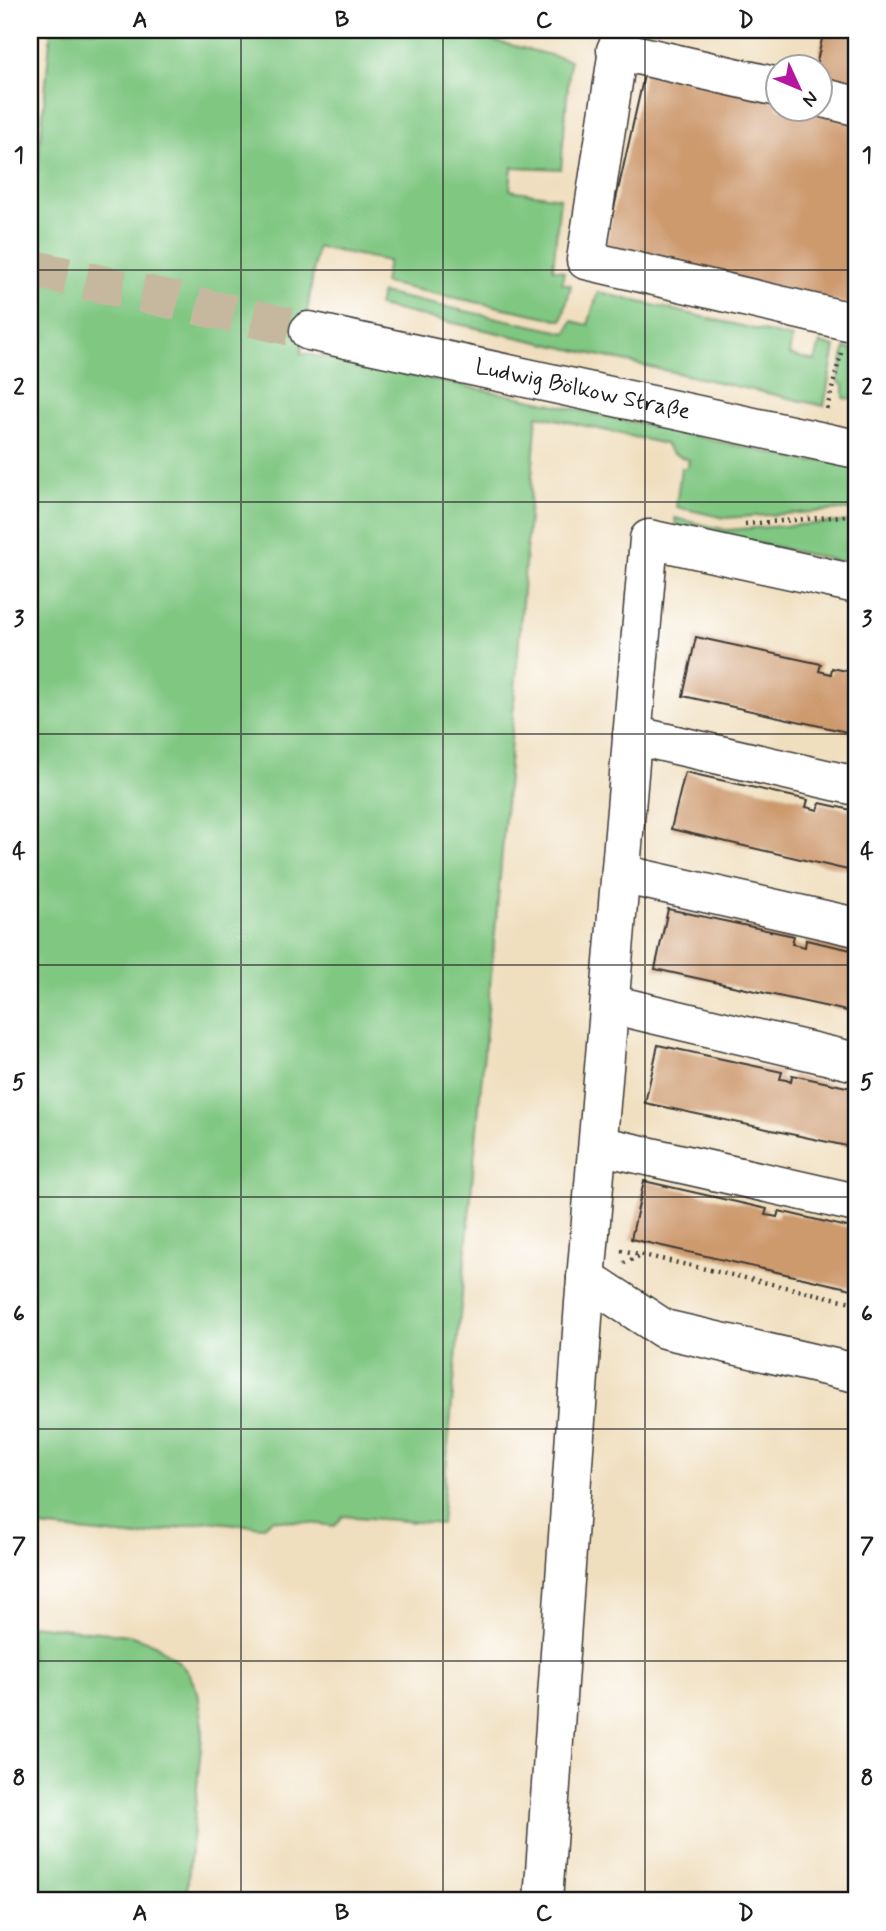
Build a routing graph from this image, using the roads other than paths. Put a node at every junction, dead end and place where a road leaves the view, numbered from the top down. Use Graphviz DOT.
graph roads {
  1 [pos="619,40"];
  2 [pos="764,83"];
  3 [pos="834,100"];
  4 [pos="856,106"];
  5 [pos="853,323"];
  6 [pos="309,331"];
  7 [pos="856,449"];
  8 [pos="856,584"];
  9 [pos="632,735"];
  10 [pos="856,786"];
  11 [pos="621,874"];
  12 [pos="856,927"];
  13 [pos="610,1004"];
  14 [pos="856,1062"];
  15 [pos="597,1145"];
  16 [pos="856,1203"];
  17 [pos="585,1291"];
  18 [pos="856,1373"];
  19 [pos="543,1901"];
  1 -- 2 [label="street"];
  1 -- 5 [label="street"];
  3 -- 4 [label="street"];
  6 -- 7 [label="street, Ludwig Bölkow Straße"];
  8 -- 9 [label="street"];
  9 -- 10 [label="street"];
  9 -- 11 [label="street"];
  11 -- 12 [label="street"];
  11 -- 13 [label="street"];
  13 -- 14 [label="street"];
  13 -- 15 [label="street"];
  15 -- 16 [label="street"];
  15 -- 17 [label="street"];
  17 -- 18 [label="street"];
  17 -- 19 [label="street"];
}
